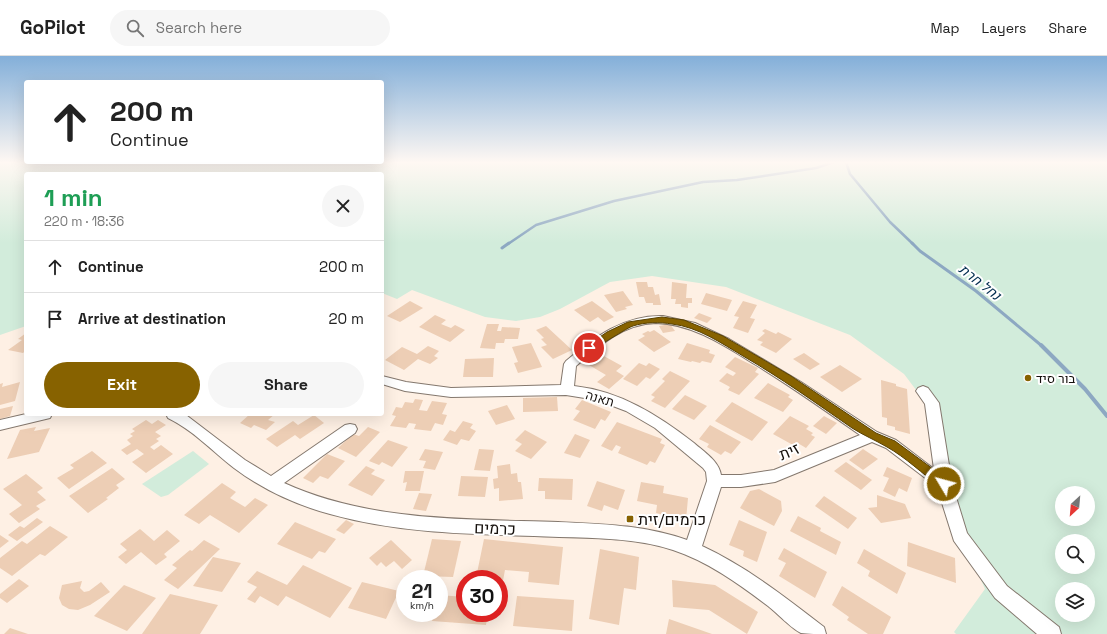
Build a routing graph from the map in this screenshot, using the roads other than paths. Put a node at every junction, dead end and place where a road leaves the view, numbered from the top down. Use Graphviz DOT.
graph roads {
  1 [pos="384,381"];
  2 [pos="567,390"];
  3 [pos="923,391"];
  4 [pos="38,416"];
  5 [pos="177,416"];
  6 [pos="0,425"];
  7 [pos="350,429"];
  8 [pos="872,436"];
  9 [pos="715,482"];
  10 [pos="271,484"];
  11 [pos="944,484"];
  12 [pos="692,550"];
  13 [pos="817,634"];
  14 [pos="1052,634"];
  1 -- 2 [label="street, תאנה"];
  2 -- 8 [label="street"];
  2 -- 9 [label="street, תאנה"];
  3 -- 11 [label="street"];
  4 -- 6 [label="street"];
  5 -- 10 [label="street, כרמים"];
  7 -- 10 [label="street"];
  8 -- 9 [label="street, זית"];
  8 -- 11 [label="street"];
  9 -- 12 [label="street"];
  10 -- 12 [label="street, כרמים"];
  11 -- 14 [label="street"];
  12 -- 13 [label="street, כרמים"];
}
